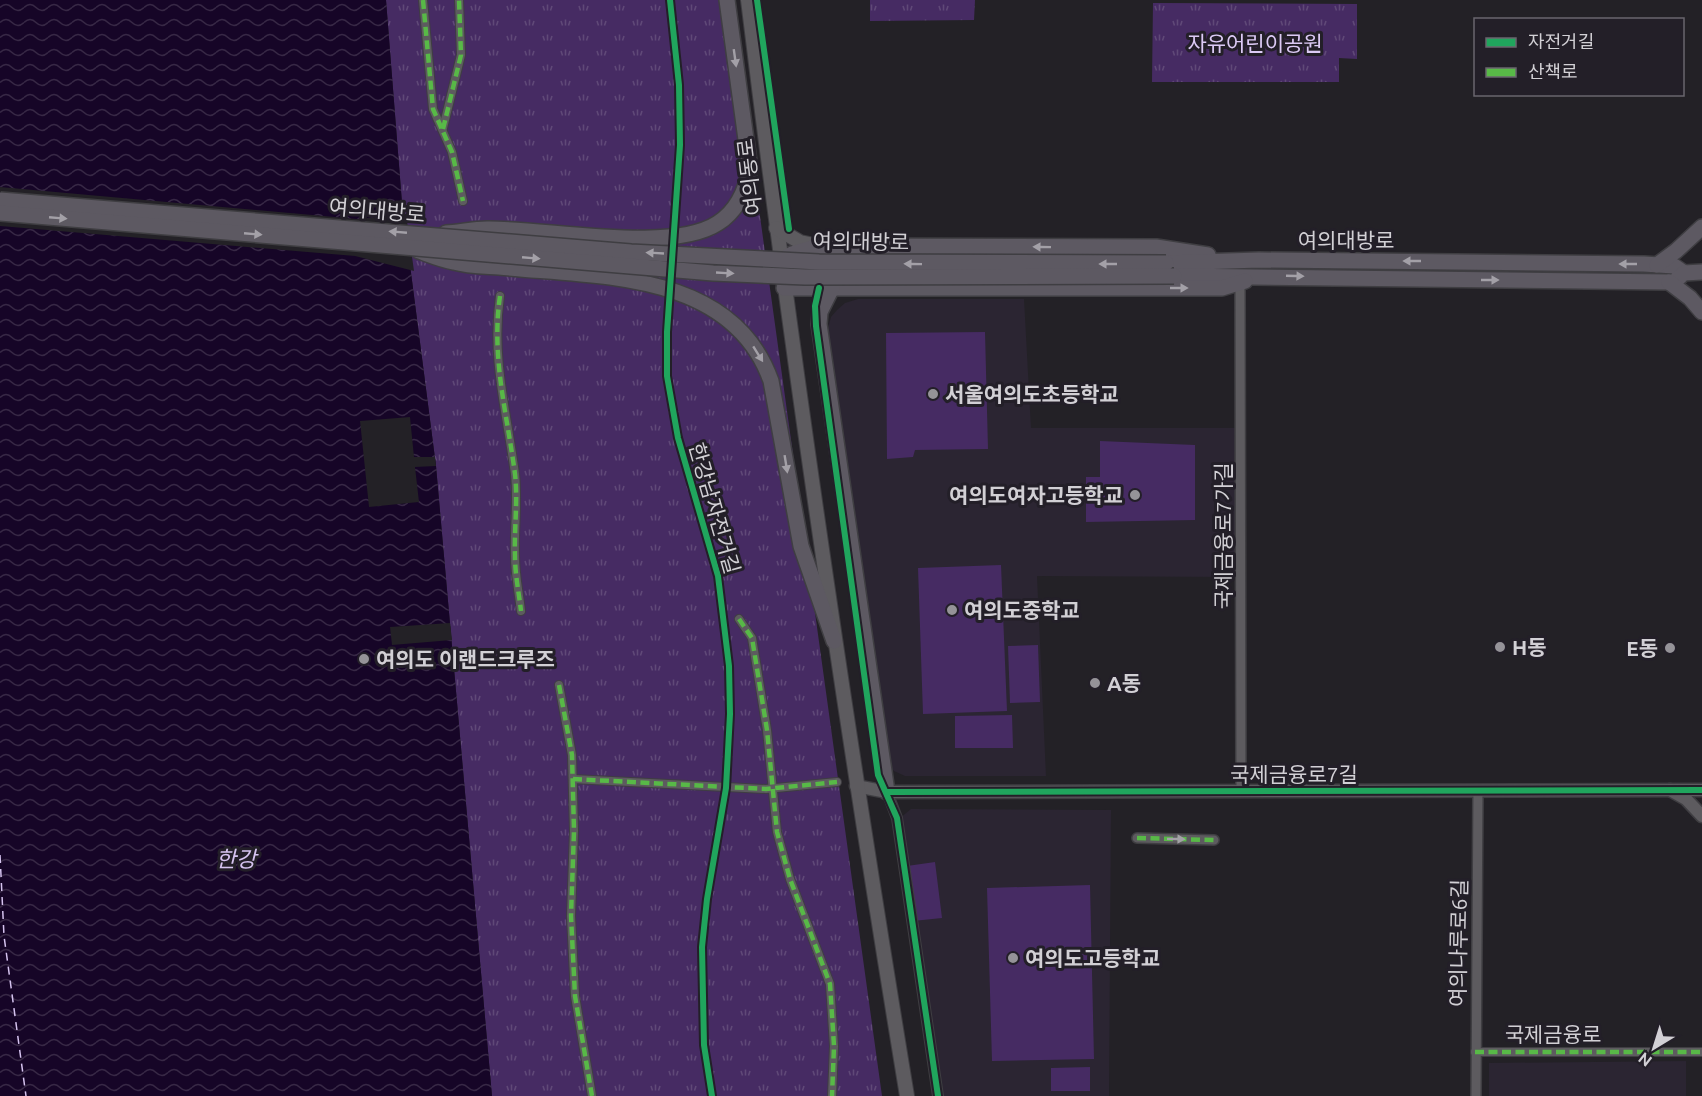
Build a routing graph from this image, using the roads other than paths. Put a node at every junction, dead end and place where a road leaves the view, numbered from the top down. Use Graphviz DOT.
graph roads {
  1 [pos="423,0"];
  2 [pos="459,0"];
  3 [pos="727,0"];
  4 [pos="748,0"];
  5 [pos="442,129"];
  6 [pos="0,200"];
  7 [pos="463,201"];
  8 [pos="0,213"];
  9 [pos="1702,227"];
  10 [pos="776,228"];
  11 [pos="428,235"];
  12 [pos="819,246"];
  13 [pos="413,249"];
  14 [pos="781,260"];
  15 [pos="1246,261"];
  16 [pos="1657,265"];
  17 [pos="1170,269"];
  18 [pos="1702,272"];
  19 [pos="1684,273"];
  20 [pos="1265,276"];
  21 [pos="1669,282"];
  22 [pos="1240,283"];
  23 [pos="784,288"];
  24 [pos="832,288"];
  25 [pos="500,297"];
  26 [pos="1702,312"];
  27 [pos="521,611"];
  28 [pos="739,619"];
  29 [pos="834,641"];
  30 [pos="559,685"];
  31 [pos="573,779"];
  32 [pos="837,782"];
  33 [pos="856,786"];
  34 [pos="1666,788"];
  35 [pos="772,789"];
  36 [pos="1241,790"];
  37 [pos="1478,790"];
  38 [pos="1702,790"];
  39 [pos="886,792"];
  40 [pos="1702,816"];
  41 [pos="1137,838"];
  42 [pos="1214,840"];
  43 [pos="1475,1052"];
  44 [pos="1702,1052"];
  45 [pos="592,1096"];
  46 [pos="832,1096"];
  47 [pos="907,1096"];
  48 [pos="938,1096"];
  49 [pos="1476,1096"];
  1 -- 5 [label="street"];
  2 -- 5 [label="street"];
  3 -- 11 [label="main road, one-way, bridge"];
  4 -- 10 [label="main road, 여의동로"];
  5 -- 7 [label="street"];
  11 -- 6 [label="main road, 여의대방로, one-way, bridge"];
  8 -- 13 [label="main road, one-way, bridge"];
  9 -- 16 [label="main road"];
  10 -- 12 [label="main road"];
  10 -- 14 [label="main road, 여의동로"];
  17 -- 11 [label="main road, 여의대방로, one-way, bridge"];
  12 -- 14 [label="main road"];
  15 -- 12 [label="main road, one-way"];
  13 -- 17 [label="main road, one-way, bridge"];
  13 -- 29 [label="main road, one-way"];
  14 -- 23 [label="main road, 여의동로"];
  16 -- 15 [label="main road, 여의대방로, one-way"];
  15 -- 17 [label="main road, 여의대방로"];
  16 -- 19 [label="main road, 여의대방로"];
  17 -- 20 [label="main road, 여의대방로"];
  18 -- 19 [label="main road, 여의대방로"];
  19 -- 21 [label="main road, 여의대방로"];
  20 -- 21 [label="main road, 여의대방로, one-way"];
  20 -- 22 [label="main road"];
  21 -- 26 [label="main road"];
  24 -- 22 [label="main road, one-way"];
  22 -- 36 [label="street, 국제금융로7가길"];
  23 -- 24 [label="main road"];
  23 -- 29 [label="main road, 여의동로"];
  24 -- 39 [label="main road"];
  25 -- 27 [label="street"];
  28 -- 35 [label="street"];
  29 -- 33 [label="main road, 여의동로"];
  30 -- 31 [label="street"];
  31 -- 35 [label="street"];
  31 -- 45 [label="street"];
  32 -- 35 [label="street"];
  33 -- 39 [label="street, 국제금융로7길"];
  33 -- 47 [label="main road, 여의동로"];
  34 -- 37 [label="street, 국제금융로7길"];
  34 -- 38 [label="street, 국제금융로7길"];
  34 -- 40 [label="street"];
  35 -- 46 [label="street"];
  36 -- 37 [label="street, 국제금융로7길"];
  36 -- 39 [label="street, 국제금융로7길"];
  37 -- 43 [label="street, 여의나루로6길"];
  39 -- 48 [label="street"];
  41 -- 42 [label="street, one-way"];
  43 -- 44 [label="street, 국제금융로"];
  43 -- 49 [label="street, 여의나루로6길"];
}
